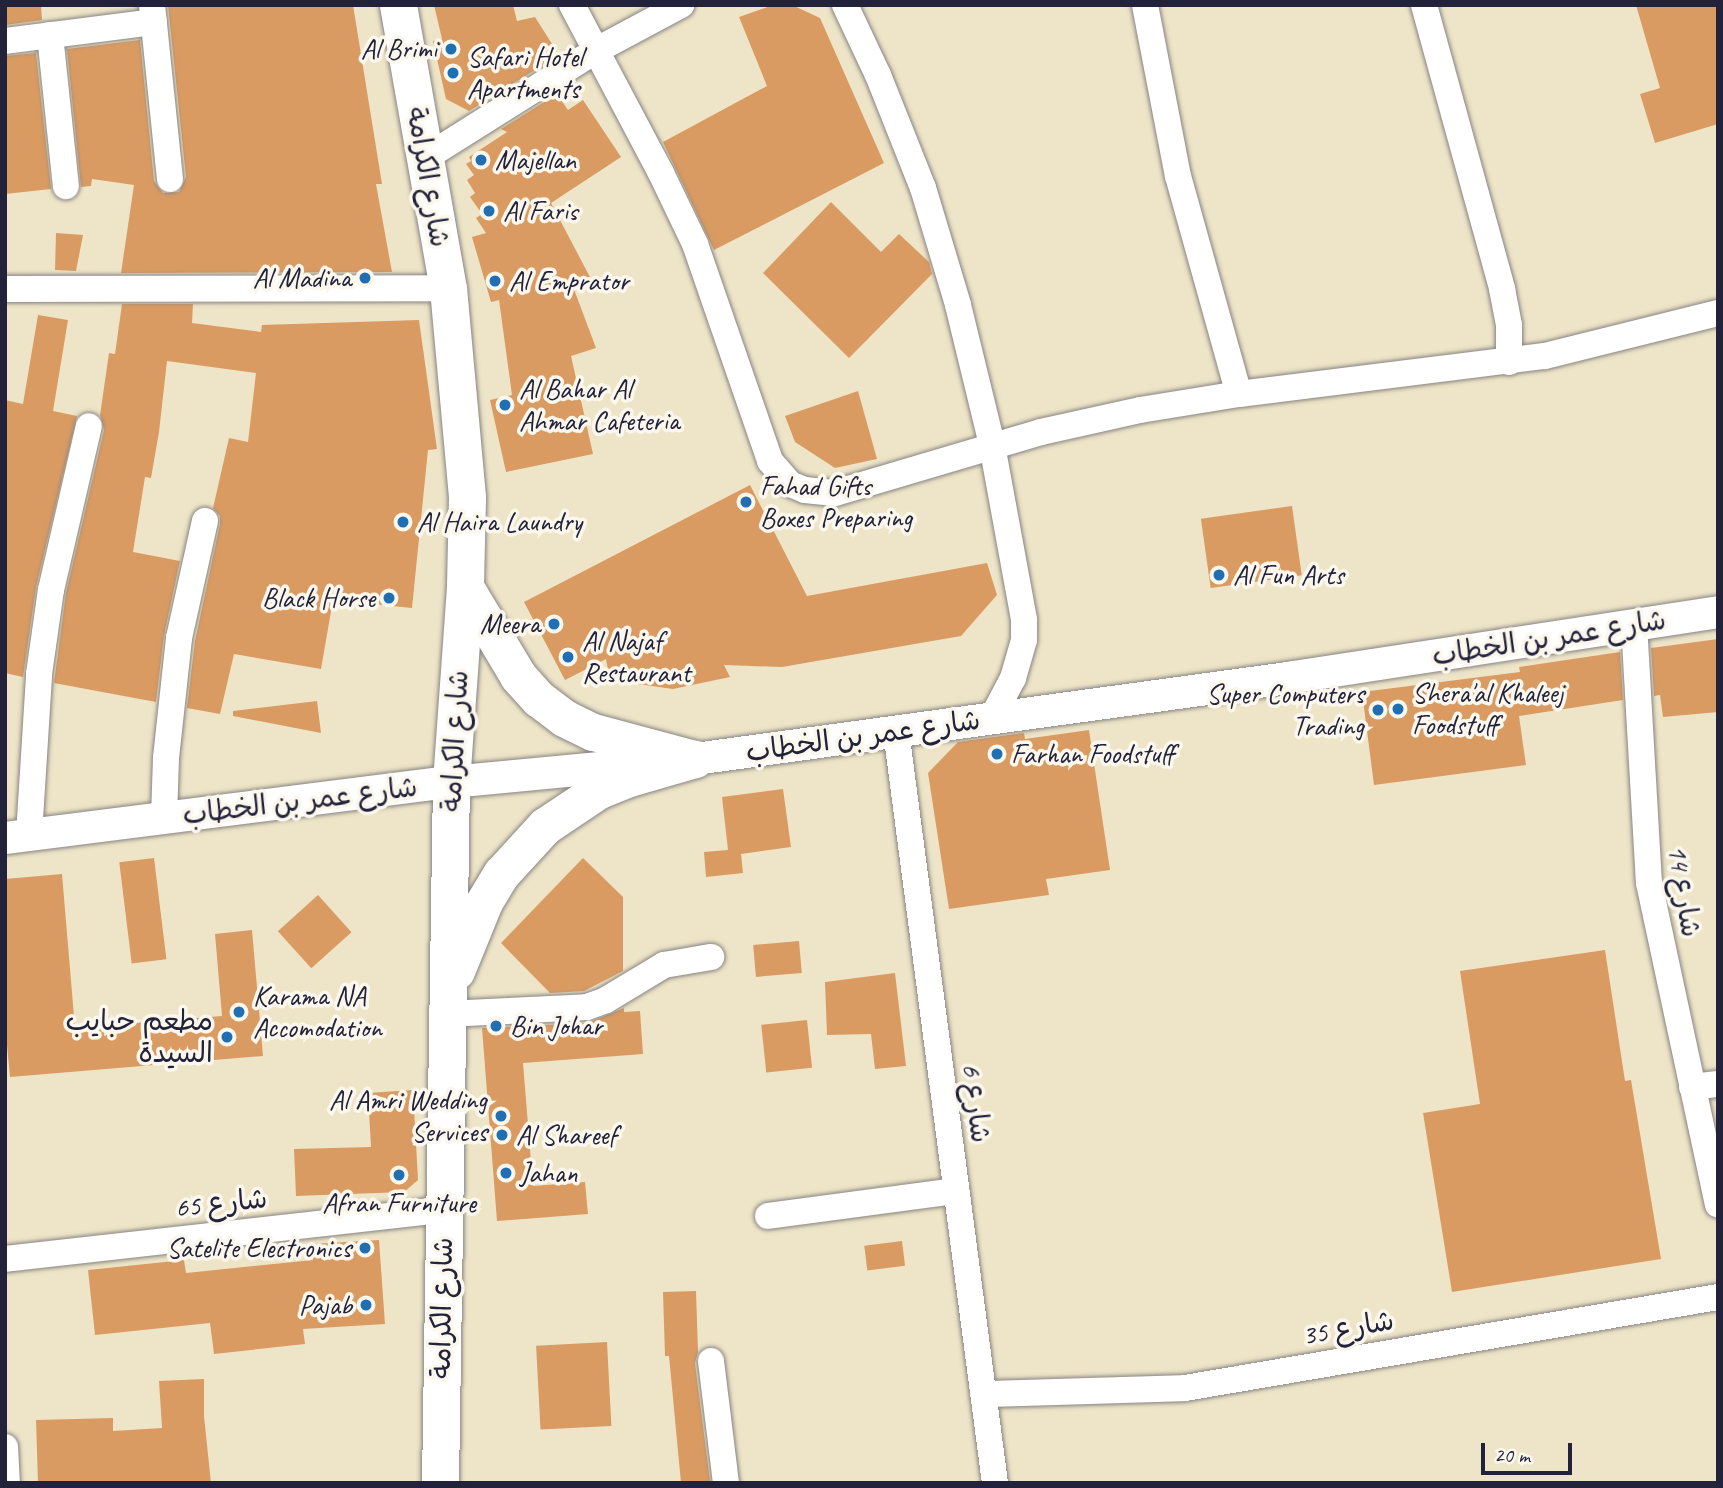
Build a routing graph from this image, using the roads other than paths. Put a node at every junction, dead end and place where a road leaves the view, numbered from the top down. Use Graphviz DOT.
graph roads {
  1 [pos="398,5"];
  2 [pos="572,5"];
  3 [pos="681,5"];
  4 [pos="845,5"];
  5 [pos="1145,5"];
  6 [pos="1424,5"];
  7 [pos="153,14"];
  8 [pos="50,35"];
  9 [pos="5,41"];
  10 [pos="595,51"];
  11 [pos="425,158"];
  12 [pos="170,179"];
  13 [pos="66,186"];
  14 [pos="448,288"];
  15 [pos="5,289"];
  16 [pos="1718,313"];
  17 [pos="1509,362"];
  18 [pos="1239,394"];
  19 [pos="89,426"];
  20 [pos="992,445"];
  21 [pos="205,521"];
  22 [pos="466,587"];
  23 [pos="1718,612"];
  24 [pos="1634,624"];
  25 [pos="992,718"];
  26 [pos="896,731"];
  27 [pos="695,759"];
  28 [pos="451,782"];
  29 [pos="164,818"];
  30 [pos="17,836"];
  31 [pos="711,957"];
  32 [pos="446,1005"];
  33 [pos="1718,1084"];
  34 [pos="1692,1087"];
  35 [pos="956,1191"];
  36 [pos="1718,1205"];
  37 [pos="443,1210"];
  38 [pos="768,1216"];
  39 [pos="5,1259"];
  40 [pos="1718,1297"];
  41 [pos="711,1361"];
  42 [pos="985,1394"];
  43 [pos="5,1447"];
  44 [pos="7,1483"];
  45 [pos="440,1483"];
  46 [pos="726,1483"];
  47 [pos="995,1483"];
  1 -- 11 [label="main road, شارع الكرامة"];
  2 -- 10 [label="street"];
  3 -- 10 [label="street"];
  4 -- 20 [label="street"];
  5 -- 18 [label="street"];
  6 -- 17 [label="street"];
  7 -- 8 [label="street"];
  7 -- 12 [label="street"];
  8 -- 9 [label="street"];
  8 -- 13 [label="street"];
  10 -- 11 [label="street"];
  10 -- 20 [label="street"];
  11 -- 14 [label="main road, شارع الكرامة"];
  14 -- 15 [label="street"];
  14 -- 22 [label="main road, شارع الكرامة"];
  16 -- 17 [label="street"];
  17 -- 18 [label="street"];
  18 -- 20 [label="street"];
  19 -- 30 [label="street"];
  20 -- 25 [label="street"];
  21 -- 29 [label="street"];
  22 -- 27 [label="main road"];
  22 -- 28 [label="main road, شارع الكرامة"];
  23 -- 24 [label="street, شارع عمر بن الخطاب"];
  24 -- 25 [label="street, شارع عمر بن الخطاب"];
  24 -- 34 [label="street, شارع 14"];
  25 -- 26 [label="street, شارع عمر بن الخطاب"];
  26 -- 27 [label="street, شارع عمر بن الخطاب"];
  26 -- 35 [label="street, شارع 6"];
  27 -- 28 [label="street, شارع عمر بن الخطاب"];
  27 -- 32 [label="main road"];
  28 -- 29 [label="street, شارع عمر بن الخطاب"];
  28 -- 32 [label="main road, شارع الكرامة"];
  29 -- 30 [label="street, شارع عمر بن الخطاب"];
  31 -- 32 [label="street"];
  32 -- 37 [label="main road, شارع الكرامة"];
  33 -- 34 [label="street"];
  34 -- 36 [label="street, شارع 14"];
  35 -- 38 [label="street"];
  35 -- 42 [label="street, شارع 6"];
  37 -- 39 [label="street, شارع 65"];
  37 -- 45 [label="main road, شارع الكرامة"];
  40 -- 42 [label="street, شارع 35"];
  41 -- 46 [label="street"];
  42 -- 47 [label="street, شارع 6"];
  43 -- 44 [label="street"];
}
